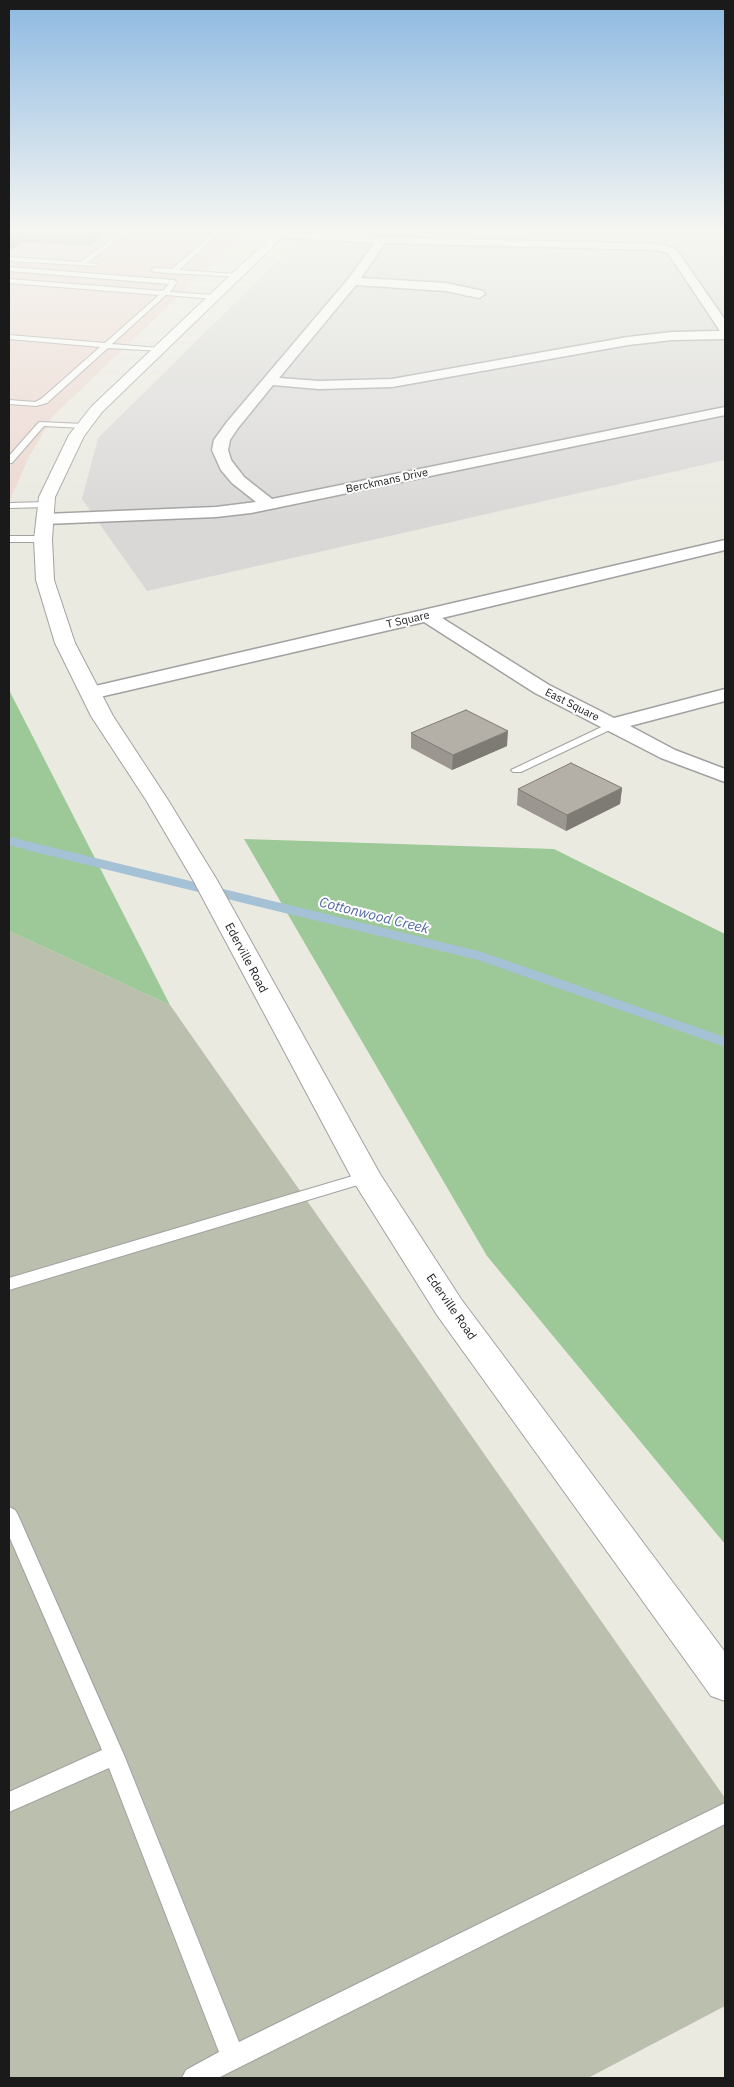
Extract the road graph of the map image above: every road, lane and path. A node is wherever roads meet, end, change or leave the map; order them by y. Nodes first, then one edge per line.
1 (124, 329) edge
2 (180, 329) edge
3 (313, 329) edge
4 (725, 335) edge
5 (9, 337) edge
6 (106, 345) junction
7 (159, 350) junction
8 (269, 381) junction
9 (9, 402) edge
10 (725, 411) edge
11 (84, 426) junction
12 (9, 461) edge
13 (270, 505) junction
14 (9, 506) edge
15 (46, 512) junction
16 (9, 539) edge
17 (42, 539) junction
18 (725, 544) edge
19 (427, 616) junction
20 (90, 693) junction
21 (725, 695) edge
22 (612, 725) junction
23 (517, 770) dead end
24 (725, 776) edge
25 (366, 1177) junction
26 (9, 1284) edge
27 (9, 1515) edge
28 (725, 1683) edge
29 (114, 1755) junction
30 (9, 1802) edge
31 (725, 1813) edge
32 (233, 2057) junction
33 (194, 2078) edge

1 - 6 lane
2 - 7 street, Ederville Road
3 - 8 street
4 - 8 street
5 - 6 lane
6 - 7 lane
6 - 9 lane
7 - 11 street, Ederville Road
8 - 13 street
10 - 13 street, Berckmans Drive
11 - 12 lane
11 - 15 street, Ederville Road
13 - 15 street, Berckmans Drive
14 - 15 lane
15 - 17 street, Ederville Road
16 - 17 lane
17 - 20 street, Ederville Road
18 - 19 street, T Square
19 - 20 street, T Square
19 - 22 street, East Square
20 - 25 street, Ederville Road
21 - 22 street
22 - 23 lane
22 - 24 street, East Square
25 - 26 lane
25 - 28 street, Ederville Road
27 - 29 lane
29 - 30 lane
29 - 32 lane
31 - 32 lane
32 - 33 lane

